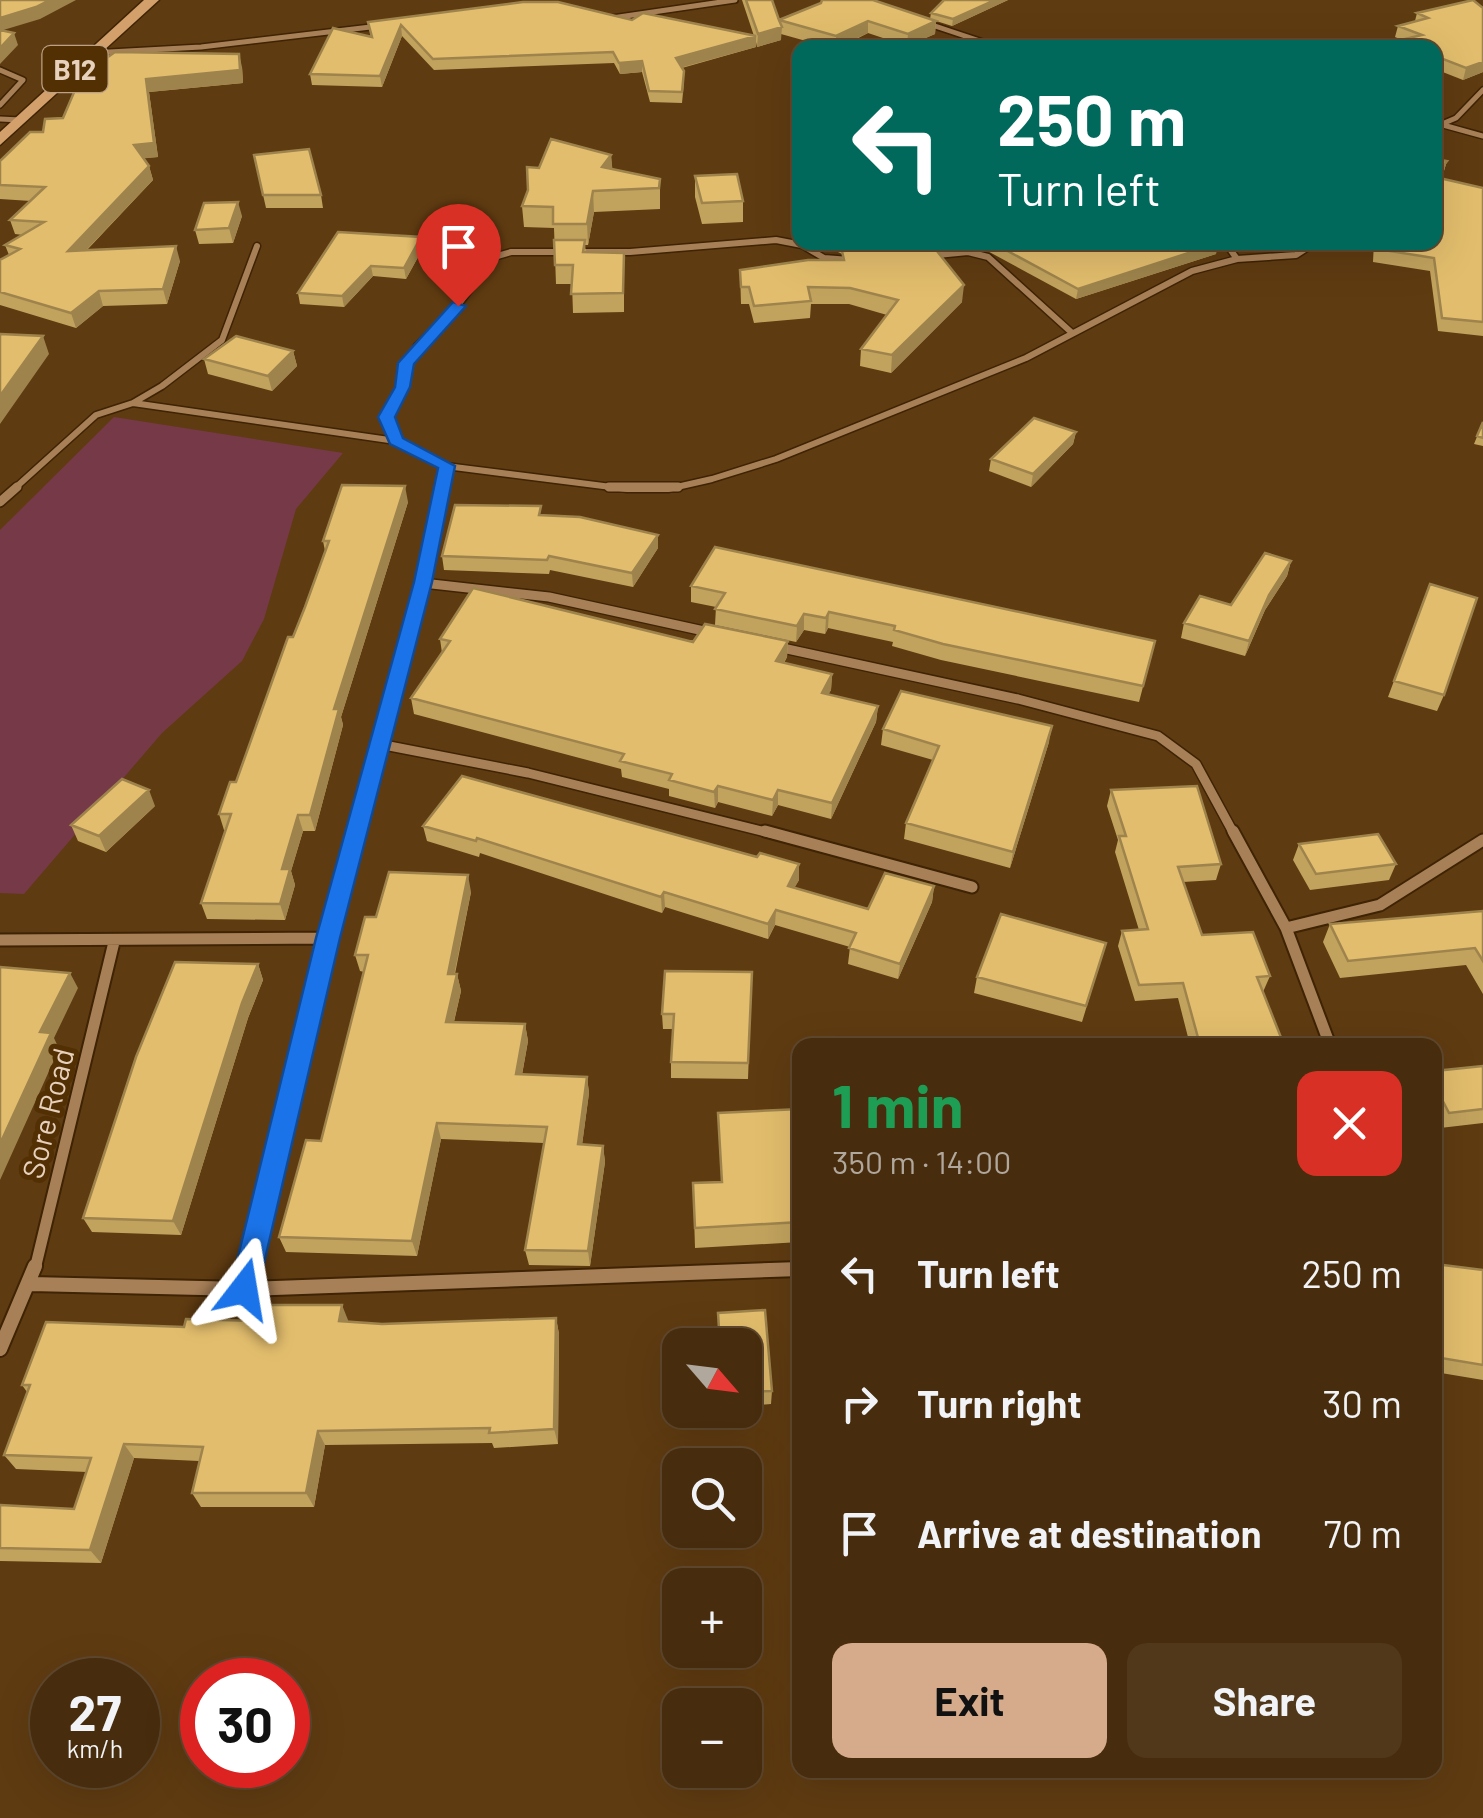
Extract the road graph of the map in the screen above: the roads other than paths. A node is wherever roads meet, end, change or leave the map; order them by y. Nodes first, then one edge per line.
1 (152, 0) edge
2 (735, 0) edge
3 (606, 18) edge
4 (914, 19) edge
5 (386, 25) edge
6 (977, 40) edge
7 (92, 53) junction
8 (0, 70) edge
9 (1483, 90) edge
10 (0, 105) edge
11 (0, 119) edge
12 (21, 120) junction
13 (1442, 124) edge
14 (1442, 127) edge
15 (1483, 136) edge
16 (0, 140) edge
17 (792, 243) edge
18 (257, 246) dead end
19 (810, 250) edge
20 (1231, 250) edge
21 (1304, 250) edge
22 (911, 257) edge
23 (1237, 259) junction
24 (860, 260) edge
25 (1071, 332) junction
26 (132, 403) junction
27 (396, 441) junction
28 (446, 466) junction
29 (0, 502) edge
30 (423, 582) junction
31 (725, 635) edge
32 (764, 644) edge
33 (379, 744) junction
34 (1483, 840) edge
35 (972, 886) dead end
36 (1286, 928) junction
37 (328, 938) junction
38 (0, 940) edge
39 (114, 942) junction
40 (1327, 1038) edge
41 (792, 1269) edge
42 (31, 1284) junction
43 (244, 1289) junction
44 (0, 1350) edge

1 - 7 highway, B12
2 - 3 street
4 - 6 street
5 - 7 street
7 - 12 highway, B12
8 - 10 street
9 - 13 street
11 - 12 street
12 - 16 highway, B12
14 - 15 street
17 - 27 street
18 - 26 street
19 - 24 street
20 - 23 street
21 - 23 street
22 - 25 street
23 - 25 street
25 - 28 street
26 - 27 street
26 - 29 street
27 - 28 street
28 - 30 street
30 - 31 street
30 - 33 street
32 - 36 street
33 - 35 street
33 - 37 street
34 - 36 street
36 - 40 street
37 - 39 street
37 - 43 street
38 - 39 street
39 - 42 street, Sore Road
41 - 43 street
42 - 43 street
42 - 44 street, Sore Road

